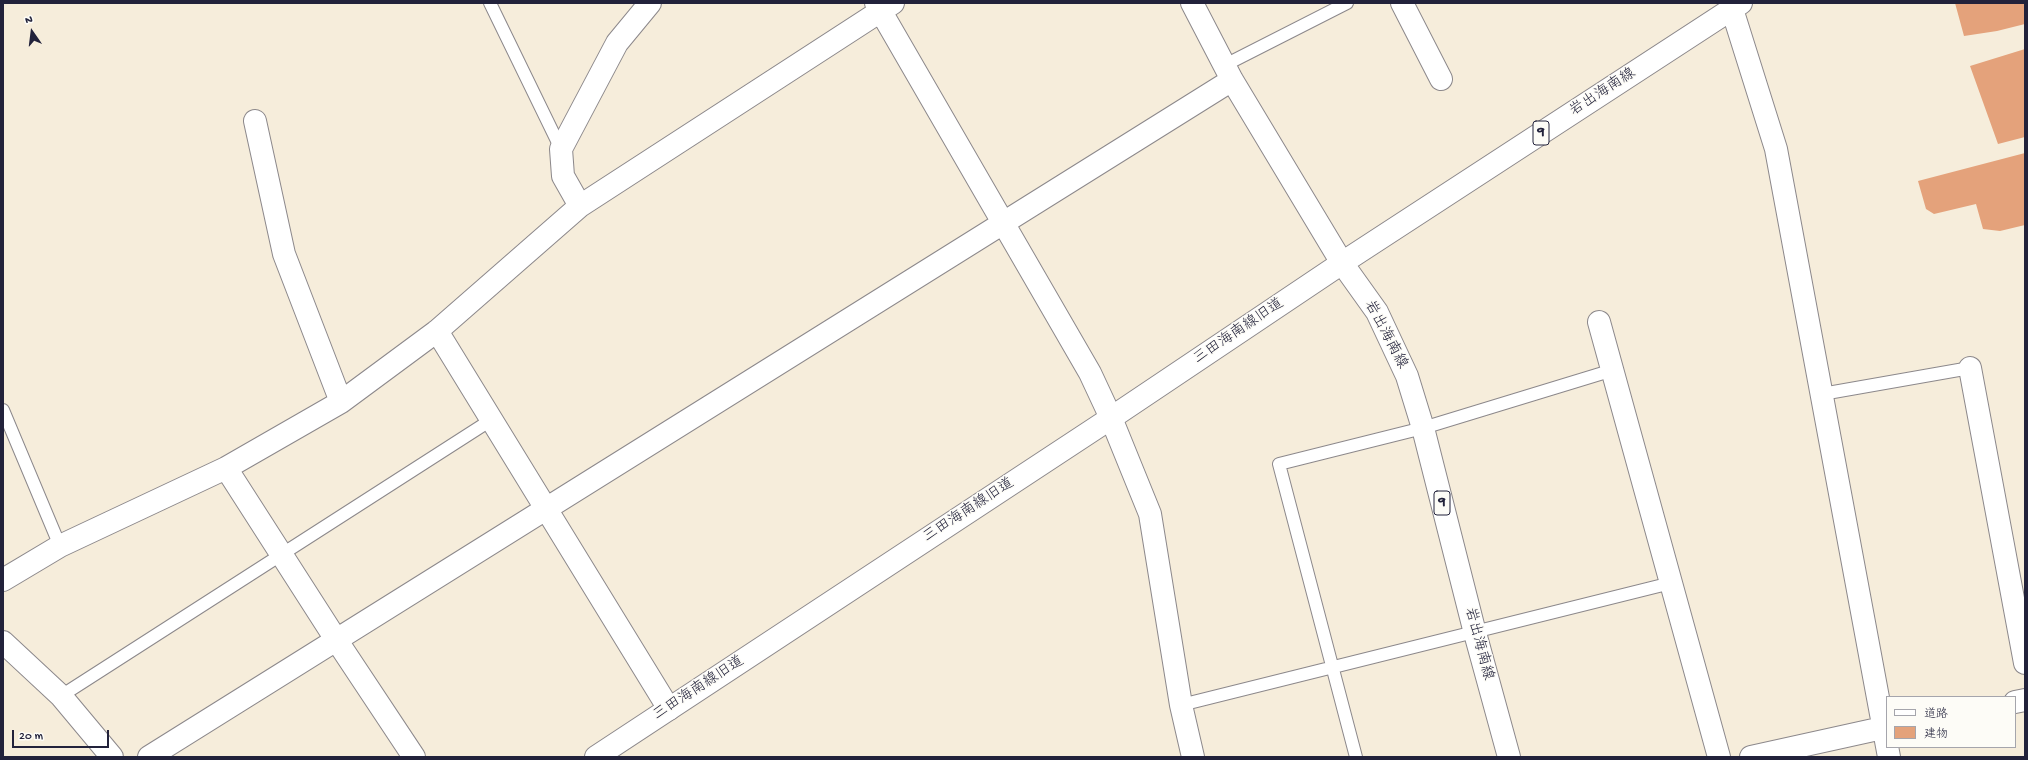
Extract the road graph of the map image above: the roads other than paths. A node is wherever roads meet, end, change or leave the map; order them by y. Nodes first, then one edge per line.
1 (490, 3) edge
2 (650, 3) edge
3 (1192, 3) edge
4 (1347, 3) edge
5 (1402, 3) edge
6 (883, 6) edge
7 (1737, 6) edge
8 (1229, 72) junction
9 (1441, 79) dead end
10 (255, 121) dead end
11 (561, 148) junction
12 (580, 206) junction
13 (1003, 224) junction
14 (1342, 263) junction
15 (1599, 322) dead end
16 (437, 331) junction
17 (1970, 368) joint
18 (1613, 370) junction
19 (1822, 394) junction
20 (341, 402) junction
21 (3, 410) edge
22 (1111, 418) junction
23 (491, 420) junction
24 (1423, 428) junction
25 (226, 468) junction
26 (547, 509) junction
27 (60, 546) junction
28 (282, 554) junction
29 (3, 580) edge
30 (1671, 583) junction
31 (1474, 633) junction
32 (336, 641) junction
33 (3, 642) edge
34 (2025, 663) edge
35 (1333, 667) junction
36 (61, 696) junction
37 (1181, 705) junction
38 (669, 709) junction
39 (1885, 728) edge
40 (112, 757) edge
41 (149, 757) edge
42 (414, 757) edge
43 (596, 757) edge
44 (1194, 757) edge
45 (1356, 757) edge
46 (1509, 757) edge
47 (1718, 757) edge
48 (1751, 757) edge

1 - 11 lane
2 - 11 street
3 - 8 street
4 - 8 lane
5 - 9 street
6 - 12 street
6 - 13 street
7 - 14 street, 岩出海南線 / 9
7 - 19 street
8 - 13 street
8 - 14 street
10 - 20 street
11 - 12 street
12 - 16 street
13 - 22 street
13 - 26 street
14 - 22 street, 三田海南線旧道
14 - 24 street, 岩出海南線 / 9
15 - 18 street
16 - 20 street
16 - 23 street
17 - 19 lane
17 - 34 street
18 - 24 lane
18 - 30 street
19 - 39 street
20 - 25 street
21 - 27 lane
22 - 37 street
22 - 38 street, 三田海南線旧道
23 - 26 street
23 - 28 lane
24 - 31 street, 岩出海南線 / 9
24 - 35 lane
25 - 27 street
25 - 28 street
26 - 32 street
26 - 38 street
27 - 29 street
28 - 32 street
28 - 36 lane
30 - 31 lane
30 - 47 street
31 - 35 lane
31 - 46 street, 岩出海南線 / 9
32 - 41 street
32 - 42 street
33 - 36 street
35 - 37 lane
35 - 45 lane
36 - 40 street
37 - 44 street
38 - 43 street, 三田海南線旧道
39 - 48 street

